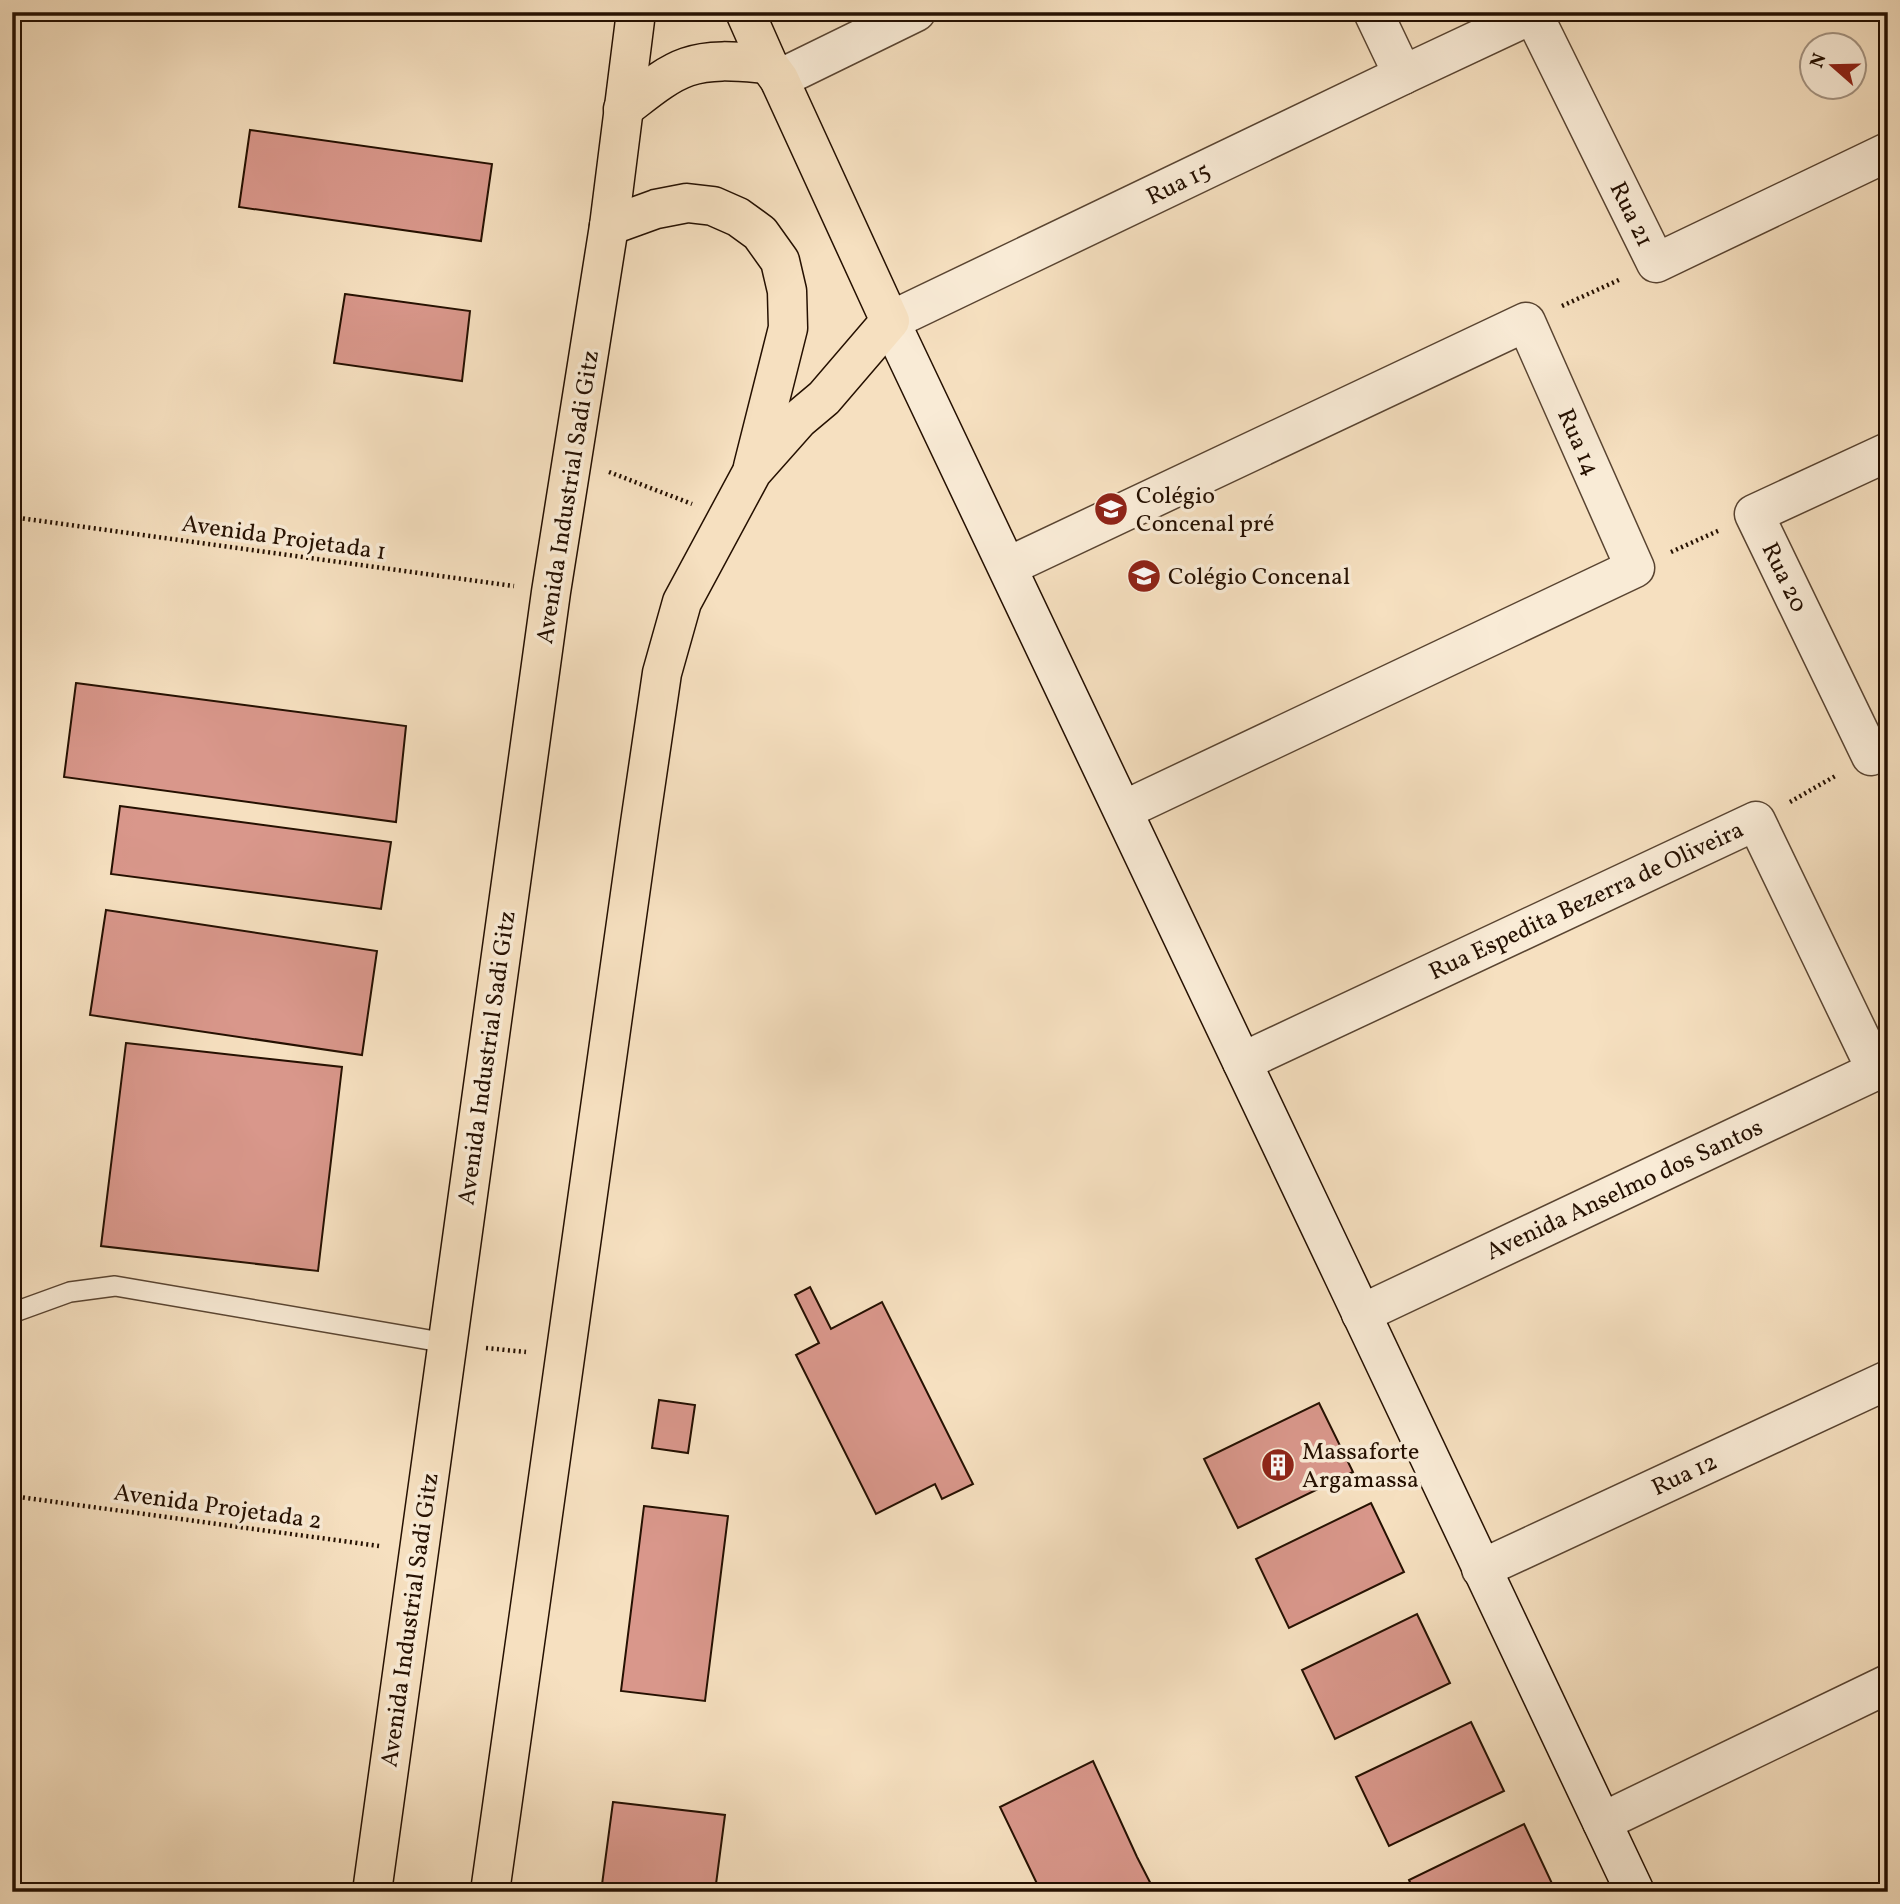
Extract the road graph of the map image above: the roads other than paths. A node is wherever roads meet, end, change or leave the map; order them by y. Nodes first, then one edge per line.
1 (636, 12) edge
2 (745, 12) edge
3 (916, 12) edge
4 (1373, 12) edge
5 (1534, 13) edge
6 (773, 71) junction
7 (1403, 75) junction
8 (623, 108) junction
9 (1888, 152) edge
10 (608, 226) junction
11 (890, 321) junction
12 (1888, 452) edge
13 (752, 472) junction
14 (1009, 566) junction
15 (1879, 752) edge
16 (1124, 810) junction
17 (1242, 1062) junction
18 (1882, 1067) edge
19 (12, 1313) edge
20 (1361, 1314) junction
21 (447, 1343) junction
22 (1888, 1380) edge
23 (1481, 1569) junction
24 (1888, 1684) edge
25 (1602, 1822) junction
26 (372, 1892) edge
27 (490, 1892) edge
28 (1635, 1892) edge

1 - 8 main road, Avenida Industrial Sadi Gitz
2 - 6 main road
3 - 6 street
4 - 7 street
5 - 7 street, Rua 15
5 - 9 street, Rua 21
6 - 8 main road
6 - 11 main road
7 - 11 street, Rua 15
8 - 10 main road, Avenida Industrial Sadi Gitz
10 - 13 main road
10 - 21 main road, Avenida Industrial Sadi Gitz
11 - 13 main road
11 - 14 street
12 - 15 street, Rua 20
13 - 27 main road
14 - 16 street
14 - 16 street, Rua 14
16 - 17 street
17 - 18 street, Rua Espedita Bezerra de Oliveira
17 - 20 street
18 - 20 street, Avenida Anselmo dos Santos
19 - 21 lane
20 - 23 street
21 - 26 main road, Avenida Industrial Sadi Gitz
22 - 23 street, Rua 12
23 - 25 street
24 - 25 street
25 - 28 street

